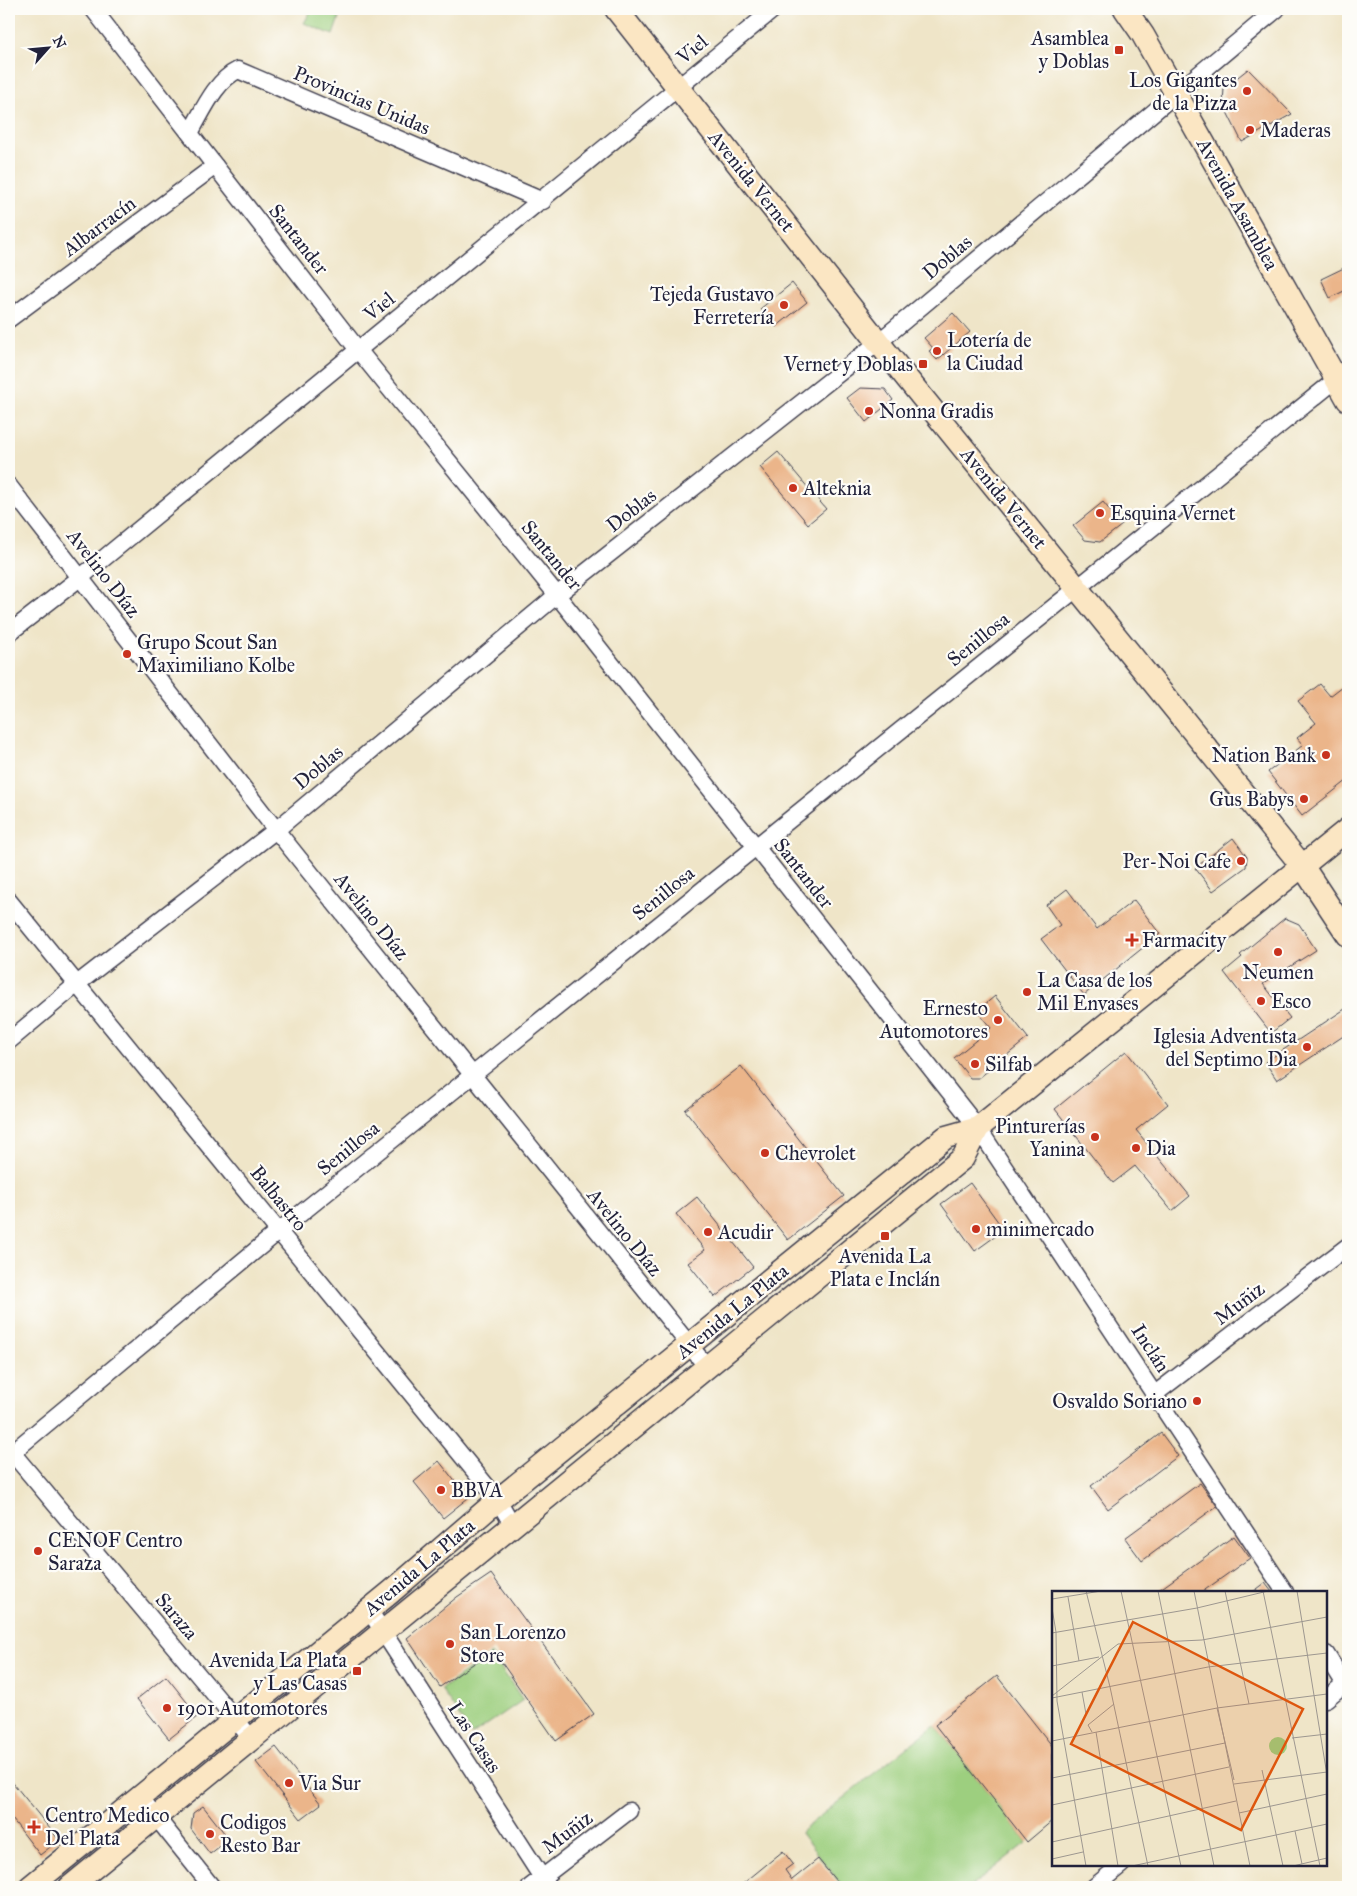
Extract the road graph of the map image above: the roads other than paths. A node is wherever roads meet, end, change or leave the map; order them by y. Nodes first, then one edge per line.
1 (93, 9) edge
2 (616, 9) edge
3 (774, 9) edge
4 (1126, 9) edge
5 (1277, 9) edge
6 (678, 88) junction
7 (1176, 94) junction
8 (190, 133) junction
9 (215, 166) junction
10 (543, 201) junction
11 (9, 320) edge
12 (880, 341) junction
13 (359, 350) junction
14 (1342, 374) edge
15 (1348, 400) edge
16 (9, 486) edge
17 (81, 577) junction
18 (1076, 587) junction
19 (557, 595) junction
20 (9, 633) edge
21 (1348, 829) edge
22 (276, 830) junction
23 (755, 846) junction
24 (1302, 867) junction
25 (9, 901) edge
26 (1348, 935) edge
27 (77, 984) junction
28 (9, 1041) edge
29 (472, 1076) junction
30 (978, 1128) junction
31 (279, 1231) junction
32 (1348, 1246) edge
33 (689, 1346) junction
34 (707, 1367) junction
35 (1155, 1394) junction
36 (10, 1452) edge
37 (498, 1500) junction
38 (512, 1524) junction
39 (1284, 1591) edge
40 (369, 1610) junction
41 (381, 1631) junction
42 (1327, 1655) edge
43 (1347, 1685) edge
44 (1327, 1698) edge
45 (236, 1719) junction
46 (251, 1738) junction
47 (140, 1797) junction
48 (630, 1811) dead end
49 (156, 1817) junction
50 (1120, 1866) edge
51 (539, 1884) edge
52 (30, 1887) edge
53 (70, 1887) edge
54 (212, 1887) edge
55 (1094, 1887) edge

1 - 8 street, Santander
2 - 6 main road, Avenida Vernet
3 - 6 street, Viel
4 - 7 main road, Avenida Asamblea
5 - 7 street, Doblas
6 - 10 street, Viel
6 - 12 main road, Avenida Vernet
7 - 12 street, Doblas
7 - 14 main road, Avenida Asamblea
8 - 9 street, Santander
8 - 10 street, Provincias Unidas
9 - 11 street, Albarracín
9 - 13 street, Santander
10 - 13 street, Viel
12 - 18 main road, Avenida Vernet
12 - 19 street, Doblas
13 - 17 street, Viel
13 - 19 street, Santander
14 - 15 main road, Avenida Asamblea
14 - 18 street, Senillosa
16 - 17 street, Avelino Díaz
17 - 20 street, Viel
17 - 22 street, Avelino Díaz
18 - 23 street, Senillosa
18 - 24 main road, Avenida Vernet
19 - 22 street, Doblas
19 - 23 street, Santander
21 - 24 main road, Avenida La Plata
22 - 27 street, Doblas
22 - 29 street, Avelino Díaz
23 - 29 street, Senillosa
23 - 30 street, Santander
24 - 26 main road, Avenida Vernet
24 - 30 main road, Avenida La Plata
25 - 27 street, Balbastro
27 - 28 street, Doblas
27 - 31 street, Balbastro
29 - 31 street, Senillosa
29 - 33 street, Avelino Díaz
30 - 33 main road, Avenida La Plata
30 - 34 main road, Avenida La Plata
30 - 35 street, Inclán
31 - 36 street, Senillosa
31 - 37 street, Balbastro
32 - 35 street, Muñiz
33 - 34 street, Avelino Díaz
33 - 37 main road, Avenida La Plata
34 - 38 main road, Avenida La Plata
35 - 39 street, Inclán
36 - 45 street, Saraza
37 - 38 street, Balbastro
37 - 40 main road, Avenida La Plata
38 - 41 main road, Avenida La Plata
40 - 41 street, Las Casas
40 - 45 main road, Avenida La Plata
41 - 46 main road, Avenida La Plata
41 - 51 street, Las Casas
42 - 43 street
43 - 44 street
45 - 46 street, Saraza
45 - 47 main road, Avenida La Plata
46 - 49 main road, Avenida La Plata
47 - 49 street
47 - 52 main road, Avenida La Plata
48 - 51 street, Muñiz
49 - 53 main road, Avenida La Plata
49 - 54 street
50 - 55 street

